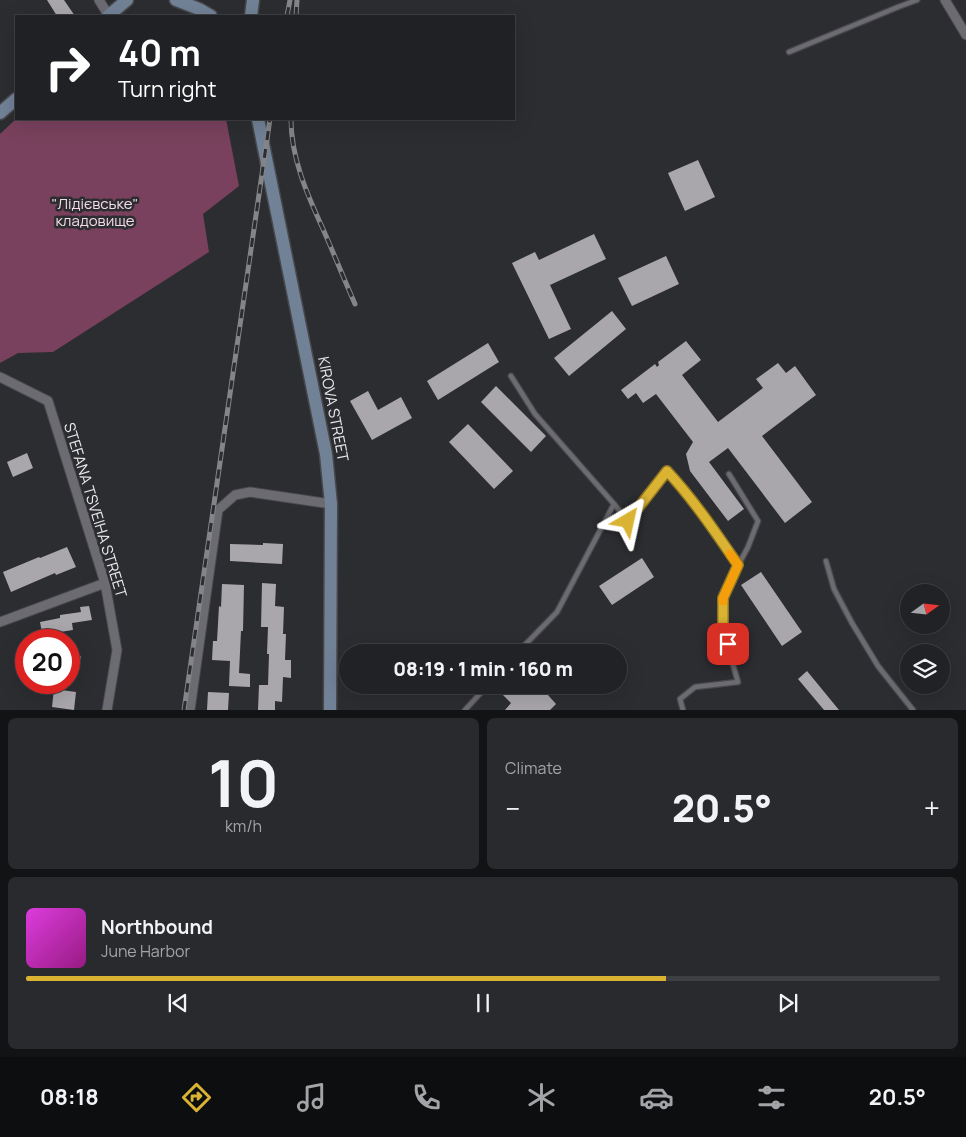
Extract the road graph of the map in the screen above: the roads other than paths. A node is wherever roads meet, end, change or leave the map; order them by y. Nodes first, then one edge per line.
1 (99, 0) edge
2 (127, 0) edge
3 (176, 0) edge
4 (253, 0) edge
5 (916, 0) edge
6 (945, 0) edge
7 (108, 15) edge
8 (110, 15) edge
9 (209, 15) edge
10 (251, 15) edge
11 (966, 34) edge
12 (790, 52) dead end
13 (15, 100) edge
14 (0, 113) edge
15 (258, 120) edge
16 (0, 376) edge
17 (511, 376) dead end
18 (729, 474) dead end
19 (332, 504) junction
20 (614, 504) junction
21 (826, 562) dead end
22 (738, 565) junction
23 (105, 583) junction
24 (0, 622) edge
25 (526, 644) edge
26 (480, 694) edge
27 (107, 710) edge
28 (190, 710) edge
29 (330, 710) edge
30 (465, 710) edge
31 (683, 710) edge
32 (913, 710) edge

1 - 7 street
2 - 8 main road
3 - 9 main road
4 - 10 main road
5 - 12 lane
6 - 11 street
13 - 14 main road
15 - 19 main road, KIROVA STREET
16 - 23 street, STEFANA TSVEIHA STREET
17 - 20 lane
18 - 22 lane
19 - 28 street
19 - 29 main road, KIROVA STREET
20 - 22 lane
20 - 25 lane
21 - 32 lane
22 - 31 lane
23 - 24 street
23 - 27 street, STEFANA TSVEIHA STREET
26 - 30 lane

